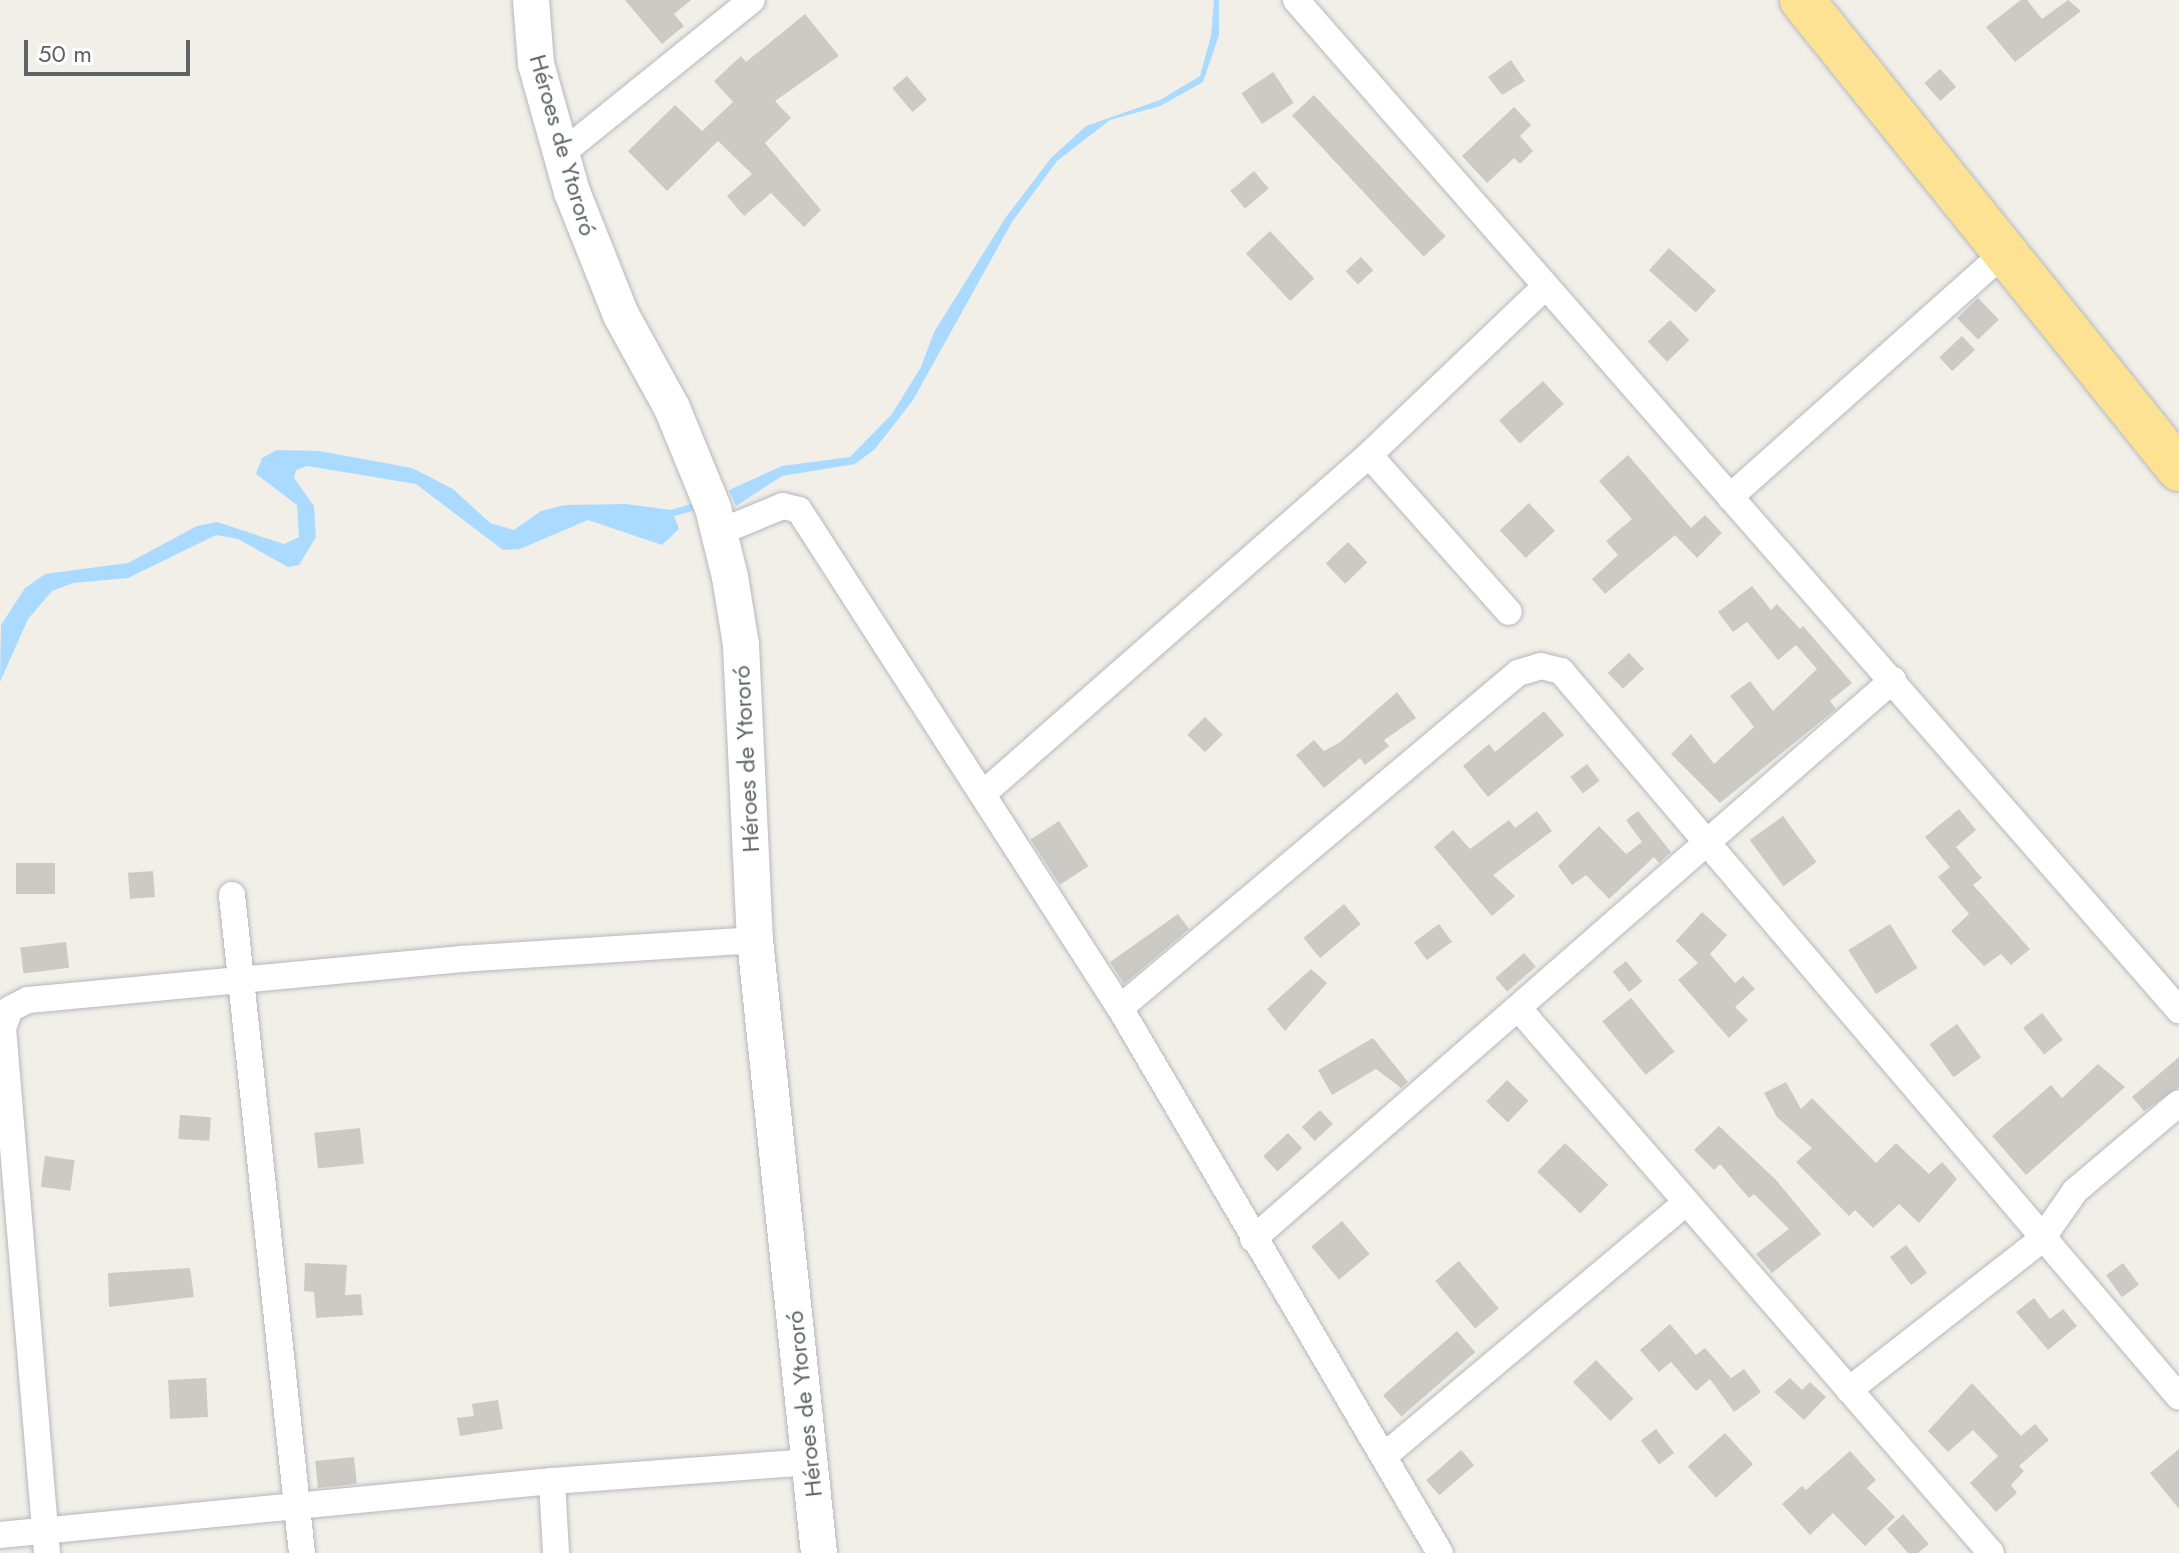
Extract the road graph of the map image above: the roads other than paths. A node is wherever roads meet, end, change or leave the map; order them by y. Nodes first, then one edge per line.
1 (531, 0) edge
2 (752, 0) edge
3 (1296, 0) edge
4 (1802, 0) edge
5 (561, 154) junction
6 (2005, 252) junction
7 (1544, 288) junction
8 (1369, 455) junction
9 (2179, 469) edge
10 (1730, 497) junction
11 (717, 520) junction
12 (1509, 612) dead end
13 (1893, 680) junction
14 (985, 792) junction
15 (1706, 841) junction
16 (232, 895) dead end
17 (755, 940) junction
18 (244, 982) junction
19 (1120, 1008) junction
20 (1519, 1009) junction
21 (2179, 1010) edge
22 (2179, 1103) edge
23 (1685, 1203) junction
24 (1253, 1239) junction
25 (2041, 1240) junction
26 (1849, 1390) junction
27 (2179, 1397) edge
28 (1384, 1456) junction
29 (811, 1462) junction
30 (552, 1481) junction
31 (299, 1509) junction
32 (0, 1535) edge
33 (46, 1543) edge
34 (302, 1553) edge
35 (556, 1553) edge
36 (819, 1553) edge
37 (1440, 1553) edge
38 (1991, 1553) edge

1 - 5 main road, Héroes de Ytororó
2 - 5 street
3 - 7 street
4 - 6 highway
5 - 11 main road, Héroes de Ytororó
6 - 9 highway
6 - 10 street
7 - 8 street
7 - 10 street
8 - 12 street
8 - 14 street
10 - 13 street
11 - 14 street
11 - 17 main road, Héroes de Ytororó
13 - 15 street
13 - 21 street
14 - 19 street
15 - 19 street
15 - 20 street
15 - 25 street
16 - 18 street
17 - 18 street
17 - 29 main road, Héroes de Ytororó
18 - 31 street
18 - 33 street
19 - 24 street
20 - 23 street
20 - 24 street
22 - 25 street
23 - 26 street
23 - 28 street
24 - 28 street
25 - 26 street
25 - 27 street
26 - 38 street
28 - 37 street
29 - 30 street
29 - 36 main road, Héroes de Ytororó
30 - 31 street
30 - 35 street
31 - 33 street
31 - 34 street
32 - 33 street

